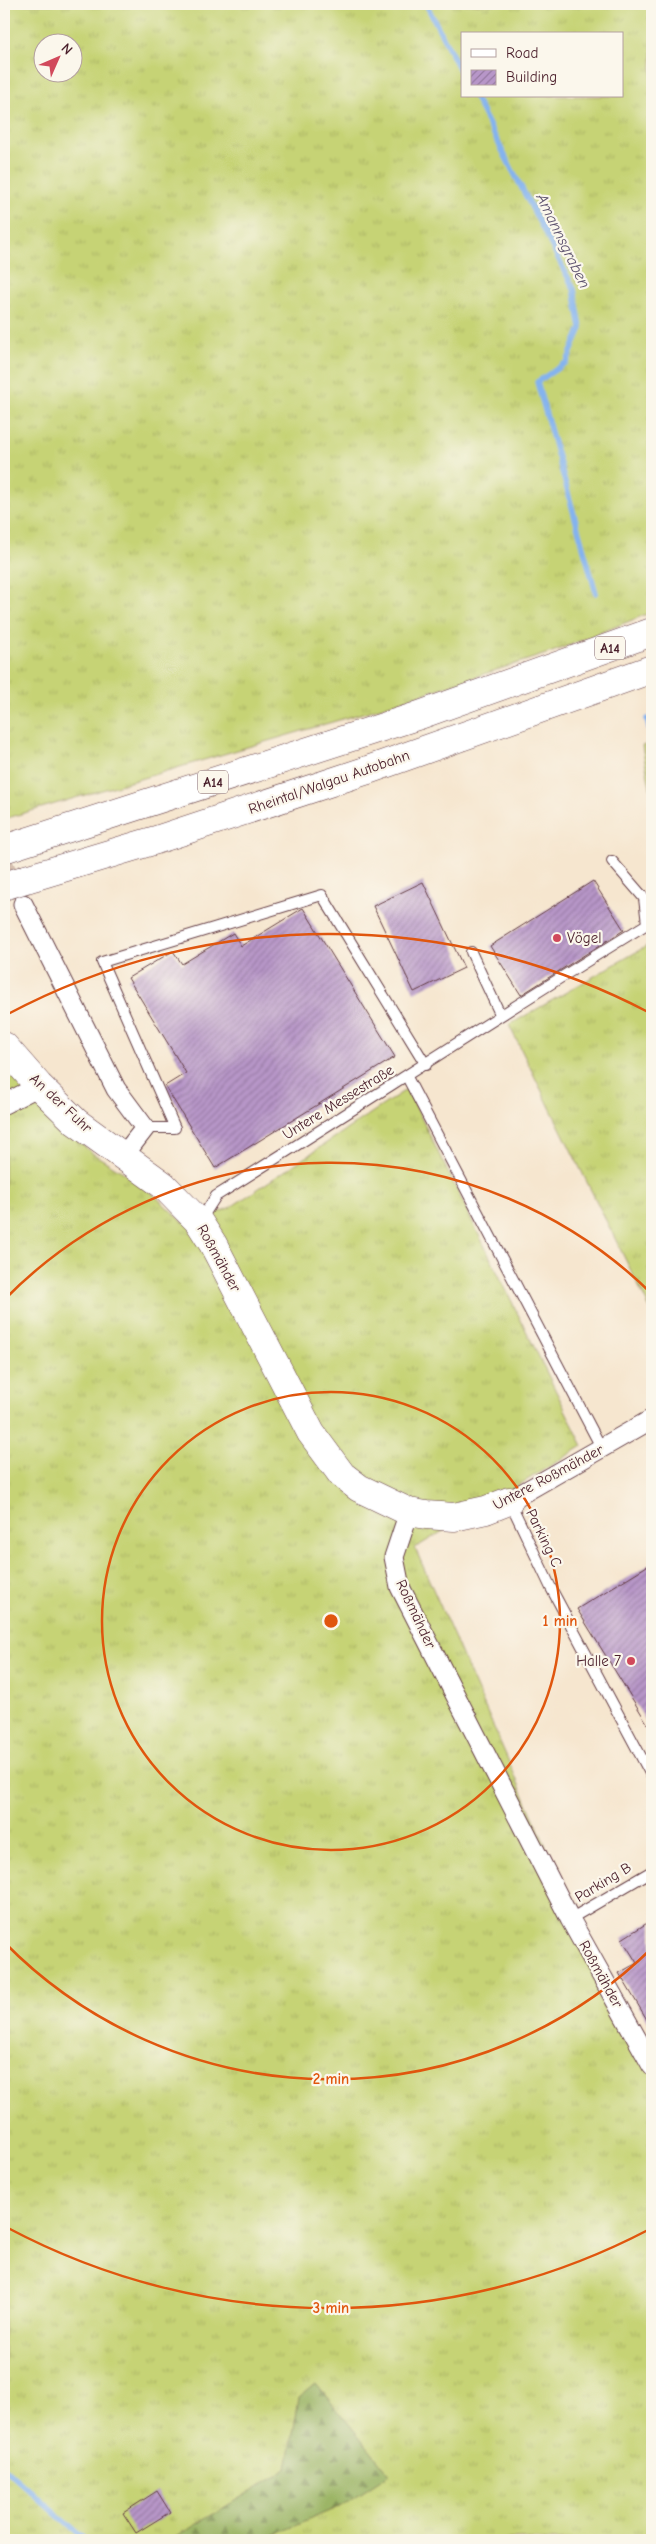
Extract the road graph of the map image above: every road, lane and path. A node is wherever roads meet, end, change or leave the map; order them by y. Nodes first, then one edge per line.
1 (652, 632) edge
2 (652, 669) edge
3 (6, 848) edge
4 (612, 861) dead end
5 (17, 890) edge
6 (471, 952) dead end
7 (500, 1014) junction
8 (4, 1046) edge
9 (426, 1065) junction
10 (407, 1077) junction
11 (39, 1086) junction
12 (4, 1104) edge
13 (145, 1128) junction
14 (124, 1155) junction
15 (199, 1222) junction
16 (652, 1419) edge
17 (602, 1449) junction
18 (509, 1501) junction
19 (409, 1512) junction
20 (652, 1777) edge
21 (652, 1871) edge
22 (570, 1919) junction
23 (652, 2066) edge

1 - 3 main road, A14
2 - 5 main road, Rheintal/Walgau Autobahn / A14
4 - 7 lane, Untere Messestraße
5 - 13 street
6 - 7 lane
7 - 9 lane, Untere Messestraße
8 - 11 main road, An der Fuhr
9 - 10 lane, Untere Messestraße
9 - 13 lane
10 - 15 lane, Untere Messestraße
10 - 17 lane
11 - 12 street
11 - 14 main road, An der Fuhr
13 - 14 street
14 - 15 main road, Roßmähder
15 - 19 main road, Roßmähder
16 - 17 street, Untere Roßmähder
17 - 18 street, Untere Roßmähder
18 - 19 main road, Untere Roßmähder
18 - 20 lane, Parking C
19 - 22 street, Roßmähder
21 - 22 lane, Parking B
22 - 23 street, Roßmähder

